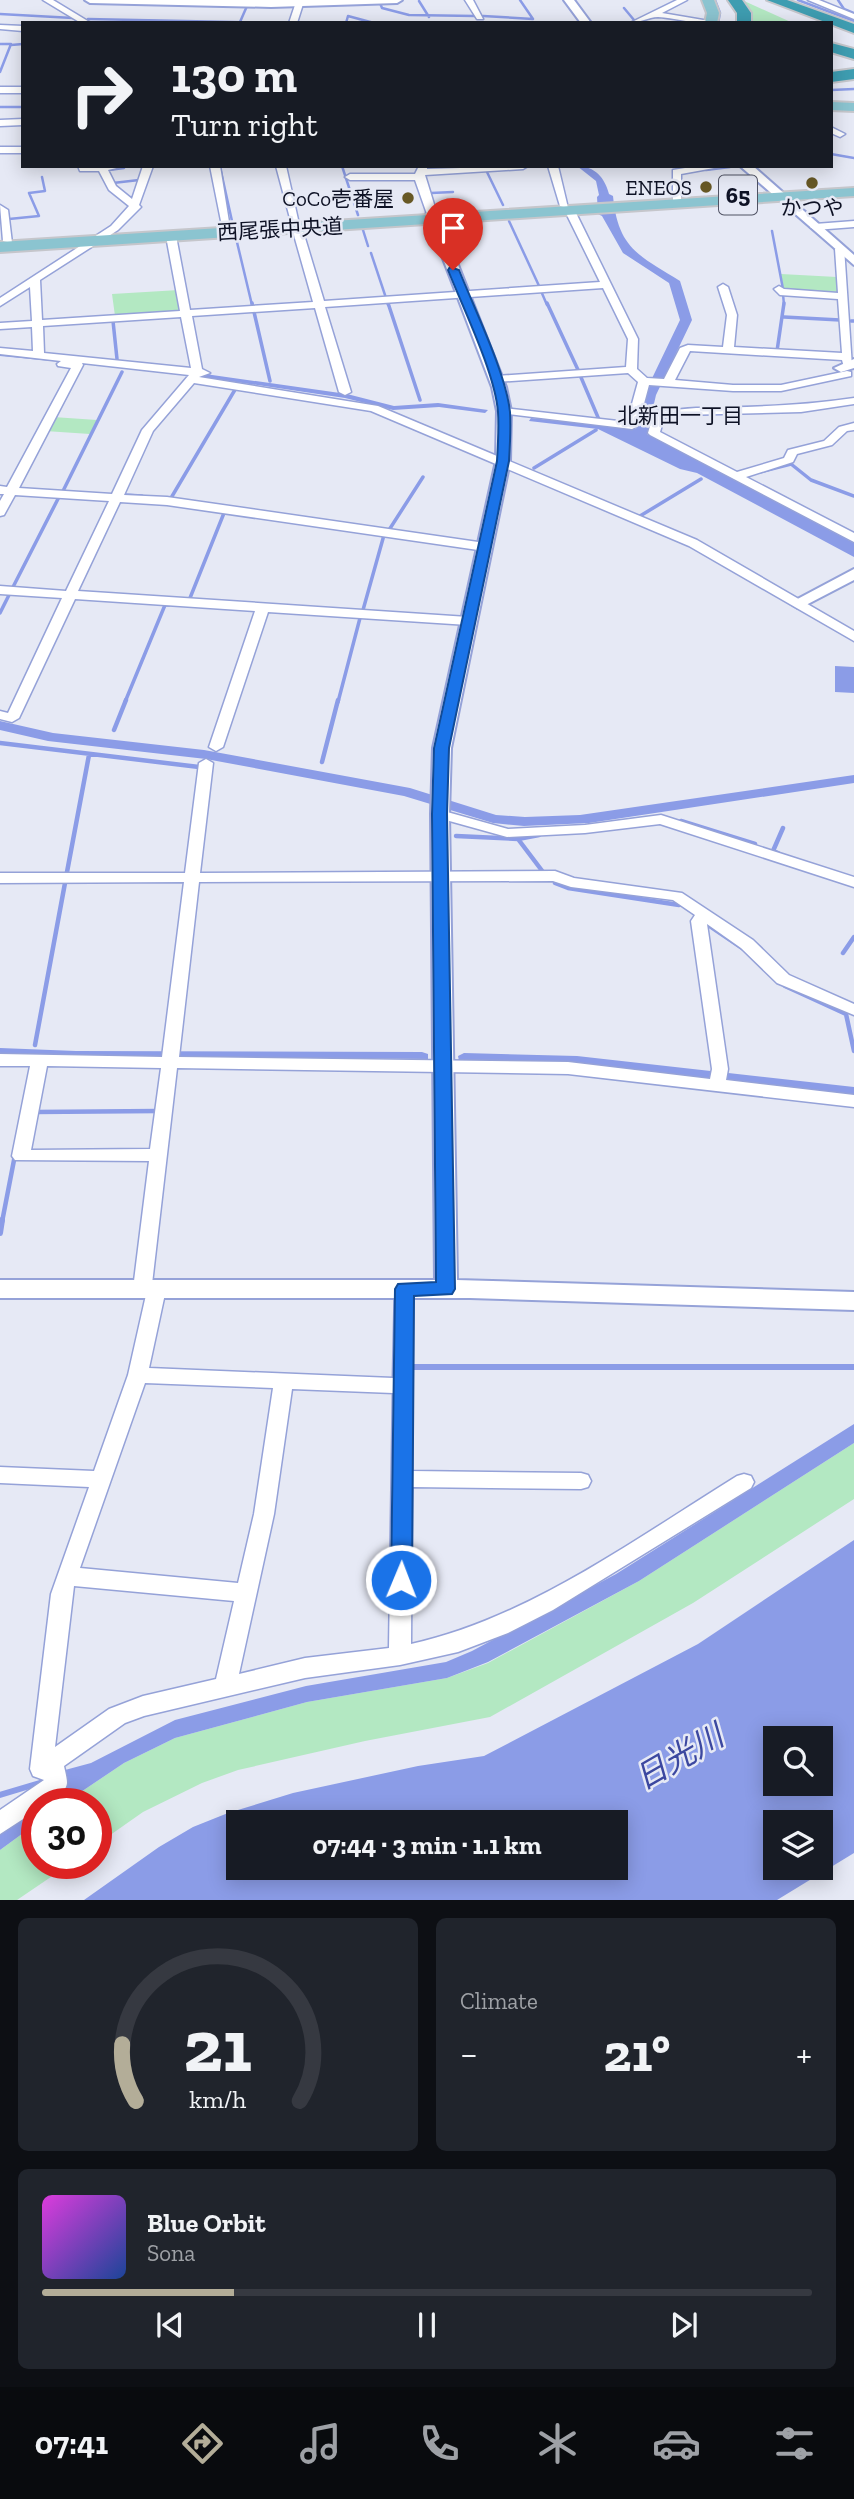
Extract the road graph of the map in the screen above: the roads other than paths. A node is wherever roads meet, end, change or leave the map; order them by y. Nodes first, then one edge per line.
1 (47, 0) edge
2 (90, 0) edge
3 (397, 0) edge
4 (469, 0) edge
5 (569, 0) edge
6 (683, 0) edge
7 (708, 0) edge
8 (735, 0) edge
9 (749, 0) edge
10 (762, 0) edge
11 (774, 0) edge
12 (812, 0) edge
13 (365, 1) edge
14 (305, 3) edge
15 (653, 14) junction
16 (480, 17) dead end
17 (854, 17) edge
18 (84, 21) edge
19 (294, 21) edge
20 (585, 21) edge
21 (638, 21) edge
22 (698, 21) edge
23 (711, 21) edge
24 (744, 21) edge
25 (795, 21) edge
26 (809, 21) edge
27 (832, 21) edge
28 (833, 21) edge
29 (0, 27) edge
30 (21, 29) edge
31 (854, 29) edge
32 (833, 31) edge
33 (833, 38) edge
34 (854, 40) edge
35 (854, 47) edge
36 (833, 48) edge
37 (854, 54) edge
38 (854, 76) edge
39 (833, 79) edge
40 (0, 90) edge
41 (21, 90) edge
42 (833, 106) edge
43 (854, 107) edge
44 (21, 122) edge
45 (0, 123) edge
46 (0, 150) edge
47 (21, 150) edge
48 (83, 168) edge
49 (102, 168) joint
50 (147, 168) edge
51 (215, 168) edge
52 (282, 168) edge
53 (489, 168) edge
54 (554, 168) edge
55 (705, 168) edge
56 (748, 168) edge
57 (421, 172) edge
58 (350, 177) dead end
59 (854, 190) edge
60 (779, 195) junction
61 (676, 199) junction
62 (622, 205) junction
63 (136, 207) junction
64 (0, 208) edge
65 (568, 209) junction
66 (433, 217) junction
67 (854, 224) edge
68 (297, 225) junction
69 (227, 226) junction
70 (815, 227) junction
71 (106, 235) junction
72 (171, 236) junction
73 (90, 242) junction
74 (3, 243) edge
75 (840, 249) junction
76 (854, 261) edge
77 (34, 280) junction
78 (604, 285) junction
79 (723, 288) dead end
80 (779, 289) dead end
81 (463, 294) junction
82 (843, 296) junction
83 (0, 303) edge
84 (320, 303) junction
85 (185, 313) junction
86 (38, 323) junction
87 (0, 326) edge
88 (728, 349) junction
89 (0, 351) edge
90 (39, 355) junction
91 (0, 358) edge
92 (849, 368) edge
93 (631, 370) junction
94 (194, 375) junction
95 (496, 379) junction
96 (646, 381) junction
97 (665, 384) junction
98 (342, 396) junction
99 (854, 401) edge
100 (504, 411) junction
101 (635, 414) junction
102 (659, 416) junction
103 (854, 426) edge
104 (503, 461) junction
105 (735, 476) junction
106 (6, 490) edge
107 (116, 498) junction
108 (0, 512) edge
109 (854, 538) edge
110 (485, 547) junction
111 (854, 574) edge
112 (0, 590) edge
113 (71, 594) junction
114 (797, 603) junction
115 (263, 607) junction
116 (468, 621) junction
117 (854, 636) edge
118 (0, 715) edge
119 (216, 747) dead end
120 (206, 764) dead end
121 (440, 807) junction
122 (0, 878) edge
123 (192, 878) junction
124 (441, 878) junction
125 (854, 882) edge
126 (703, 914) junction
127 (854, 1010) edge
128 (169, 1059) junction
129 (0, 1060) edge
130 (39, 1062) junction
131 (443, 1066) junction
132 (718, 1079) junction
133 (854, 1101) edge
134 (157, 1155) junction
135 (0, 1289) edge
136 (149, 1289) junction
137 (404, 1289) junction
138 (446, 1289) junction
139 (854, 1301) edge
140 (138, 1375) junction
141 (284, 1381) junction
142 (403, 1386) junction
143 (0, 1475) edge
144 (102, 1479) junction
145 (402, 1479) junction
146 (581, 1481) dead end
147 (744, 1482) dead end
148 (67, 1576) junction
149 (246, 1593) junction
150 (400, 1656) junction
151 (225, 1687) junction
152 (54, 1773) junction
153 (0, 1823) edge

1 - 18 street
2 - 14 street
3 - 13 street
4 - 16 street
5 - 20 street
6 - 15 street
7 - 23 main road
8 - 24 highway
9 - 25 highway
10 - 26 highway
11 - 27 highway
12 - 17 street
13 - 14 street
14 - 19 street
15 - 21 street
15 - 22 street
28 - 31 highway
29 - 30 street
32 - 34 highway
33 - 35 highway
36 - 37 highway
38 - 39 highway
40 - 41 street
42 - 43 main road
44 - 45 street
46 - 47 street
48 - 49 street
49 - 63 street
50 - 63 street
51 - 69 street
52 - 68 street
53 - 57 street
54 - 65 street
55 - 61 street
56 - 60 street
57 - 58 street
57 - 66 street
59 - 60 main road, 西尾張中央道 / 65
60 - 61 main road, 西尾張中央道 / 65
60 - 62 main road, 西尾張中央道 / 65
60 - 70 street
61 - 62 main road, 西尾張中央道 / 65
62 - 65 main road, 西尾張中央道 / 65
63 - 71 street
64 - 74 street
65 - 66 main road, 西尾張中央道 / 65
65 - 78 street
66 - 68 main road, 西尾張中央道 / 65
66 - 81 street
67 - 70 street
68 - 69 main road, 西尾張中央道 / 65
68 - 72 main road, 西尾張中央道 / 65
68 - 84 street
69 - 71 main road, 西尾張中央道 / 65
70 - 75 street
71 - 73 street
71 - 74 main road, 西尾張中央道 / 65
72 - 73 main road, 西尾張中央道 / 65
72 - 85 street
73 - 74 main road, 西尾張中央道 / 65
73 - 77 street
75 - 76 street
75 - 82 street
77 - 83 street
77 - 86 street
78 - 81 street
78 - 93 street
79 - 88 street
80 - 82 street
81 - 84 street
81 - 95 street
82 - 92 street
84 - 85 street
84 - 98 street
85 - 86 street
85 - 94 street
86 - 87 street
86 - 90 street
88 - 92 street
88 - 97 street
89 - 90 street
90 - 94 street
91 - 106 street
92 - 97 street
93 - 95 street
93 - 96 street
94 - 98 street
94 - 107 street
95 - 100 street
96 - 97 street
96 - 101 street
98 - 104 street
99 - 102 street
100 - 101 street
100 - 104 street
101 - 102 street
102 - 105 street
103 - 105 street
104 - 110 street
104 - 114 street
105 - 109 street
106 - 107 street
106 - 108 street
107 - 110 street
107 - 113 street
110 - 116 street
111 - 114 street
112 - 113 street
113 - 115 street
113 - 118 street
114 - 117 street
115 - 116 street
115 - 119 street
116 - 121 street
120 - 123 street
121 - 124 street
121 - 125 street
122 - 123 street
123 - 124 street
123 - 128 street
124 - 126 street
124 - 131 street
126 - 127 street
126 - 132 street
128 - 130 street
128 - 131 street
128 - 134 street
129 - 130 street
130 - 134 street
131 - 132 street
131 - 138 street
132 - 133 street
134 - 136 street
135 - 136 street
136 - 137 street
136 - 140 street
137 - 138 street
137 - 142 street
138 - 139 street
140 - 141 street
140 - 144 street
141 - 142 street
141 - 149 street
142 - 145 street
143 - 144 street
144 - 148 street
145 - 146 street
145 - 150 street
147 - 150 street
148 - 149 street
148 - 152 street
149 - 151 street
150 - 151 street
151 - 152 street
152 - 153 street

